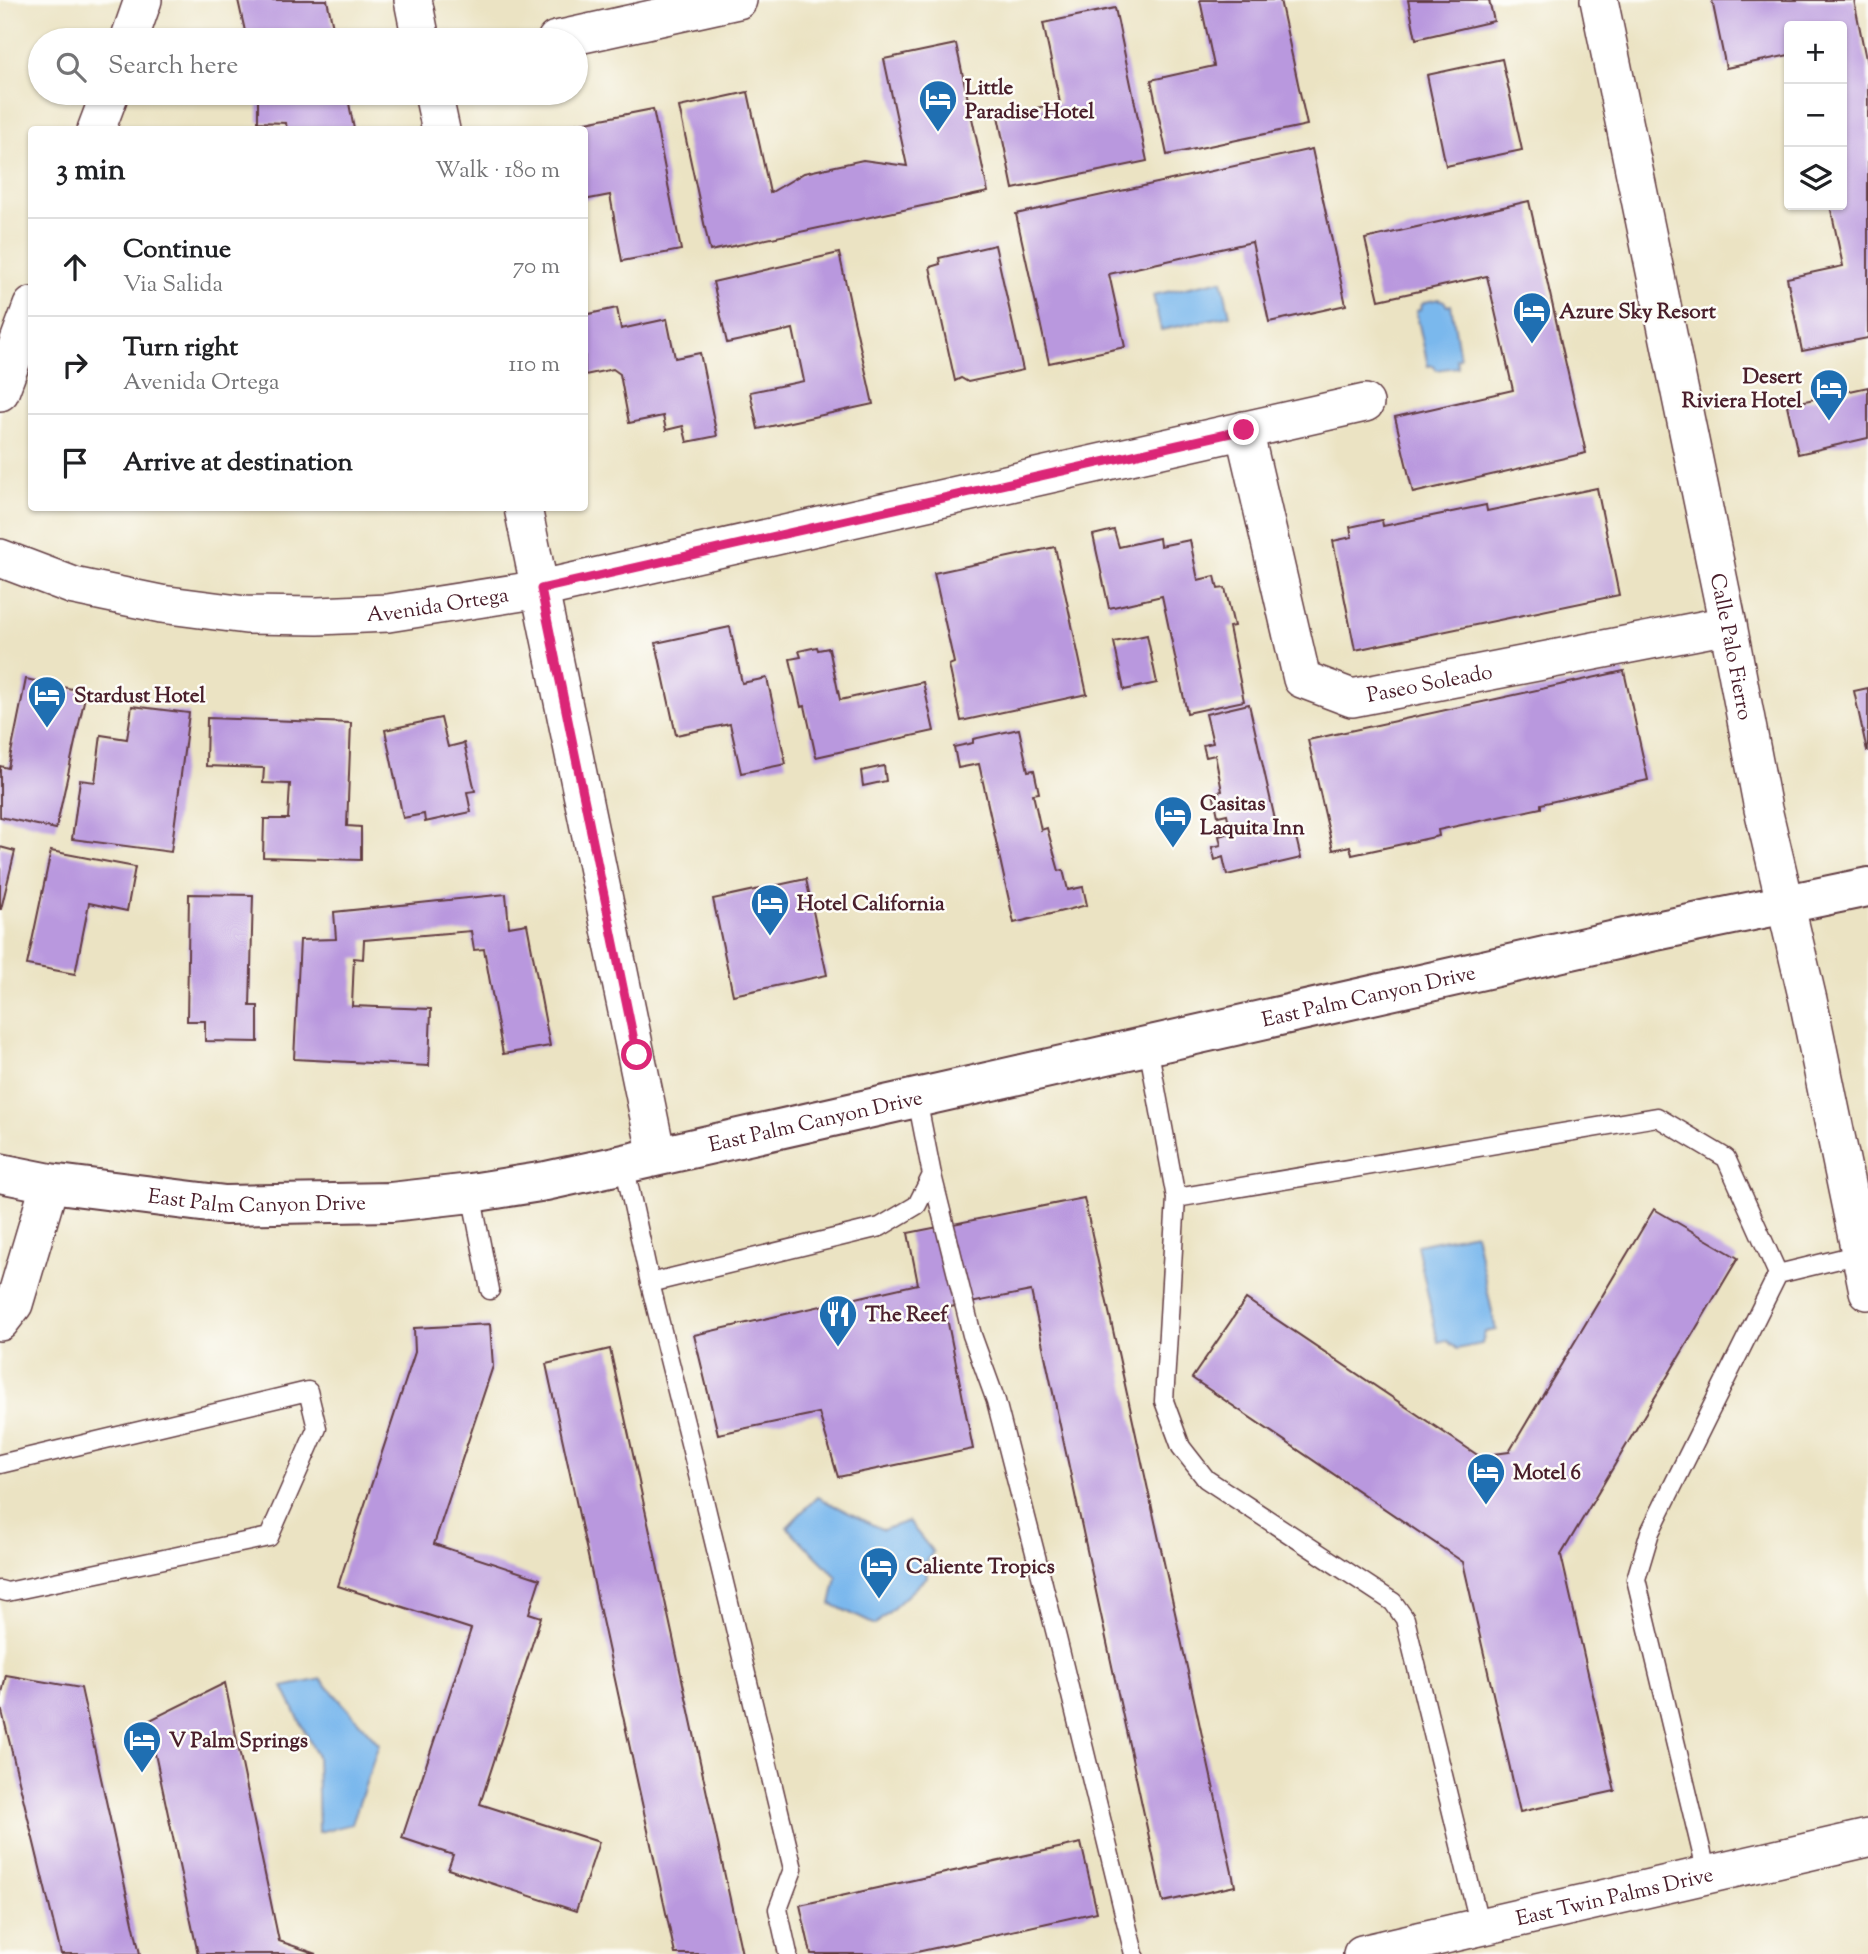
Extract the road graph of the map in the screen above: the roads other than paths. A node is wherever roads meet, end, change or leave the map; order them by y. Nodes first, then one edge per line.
1 (144, 0) edge
2 (413, 0) edge
3 (738, 0) edge
4 (1599, 0) edge
5 (134, 28) edge
6 (419, 28) edge
7 (588, 33) edge
8 (105, 105) edge
9 (436, 105) edge
10 (98, 126) edge
11 (440, 126) edge
12 (28, 317) edge
13 (0, 392) edge
14 (1365, 403) dead end
15 (1244, 430) junction
16 (524, 511) edge
17 (0, 558) edge
18 (541, 589) junction
19 (1728, 625) junction
20 (1868, 887) edge
21 (1785, 904) junction
22 (1147, 1046) junction
23 (917, 1099) junction
24 (641, 1160) junction
25 (0, 1173) edge
26 (932, 1175) junction
27 (50, 1184) junction
28 (471, 1193) junction
29 (1175, 1198) junction
30 (1860, 1254) junction
31 (1778, 1274) junction
32 (650, 1283) junction
33 (490, 1290) dead end
34 (1868, 1291) edge
35 (0, 1322) edge
36 (0, 1464) edge
37 (0, 1590) edge
38 (1868, 1838) edge
39 (1707, 1874) junction
40 (1479, 1927) junction
41 (788, 1954) edge
42 (1133, 1954) edge
43 (1362, 1954) edge

1 - 5 street
2 - 6 street
3 - 7 street
4 - 19 street, Calle Palo Fierro
8 - 10 street
9 - 11 street
12 - 13 street
14 - 15 street, Avenida Ortega
15 - 18 street, Avenida Ortega
15 - 19 street, Paseo Soleado
16 - 18 street
17 - 18 street, Avenida Ortega
18 - 24 street
19 - 21 street, Calle Palo Fierro
20 - 21 main road, East Palm Canyon Drive
21 - 22 main road, East Palm Canyon Drive
21 - 30 street, Calle Palo Fierro
22 - 23 main road, East Palm Canyon Drive
22 - 29 lane
23 - 24 main road, East Palm Canyon Drive
23 - 26 lane
24 - 28 main road, East Palm Canyon Drive
24 - 32 lane
25 - 27 main road, East Palm Canyon Drive
26 - 32 lane
26 - 42 lane
27 - 28 main road, East Palm Canyon Drive
27 - 35 street
28 - 33 lane
29 - 31 lane
29 - 40 lane
30 - 31 lane
30 - 34 street, Calle Palo Fierro
31 - 39 lane
32 - 41 lane
36 - 37 lane
38 - 39 street, East Twin Palms Drive
39 - 40 street, East Twin Palms Drive
40 - 43 street, East Twin Palms Drive

